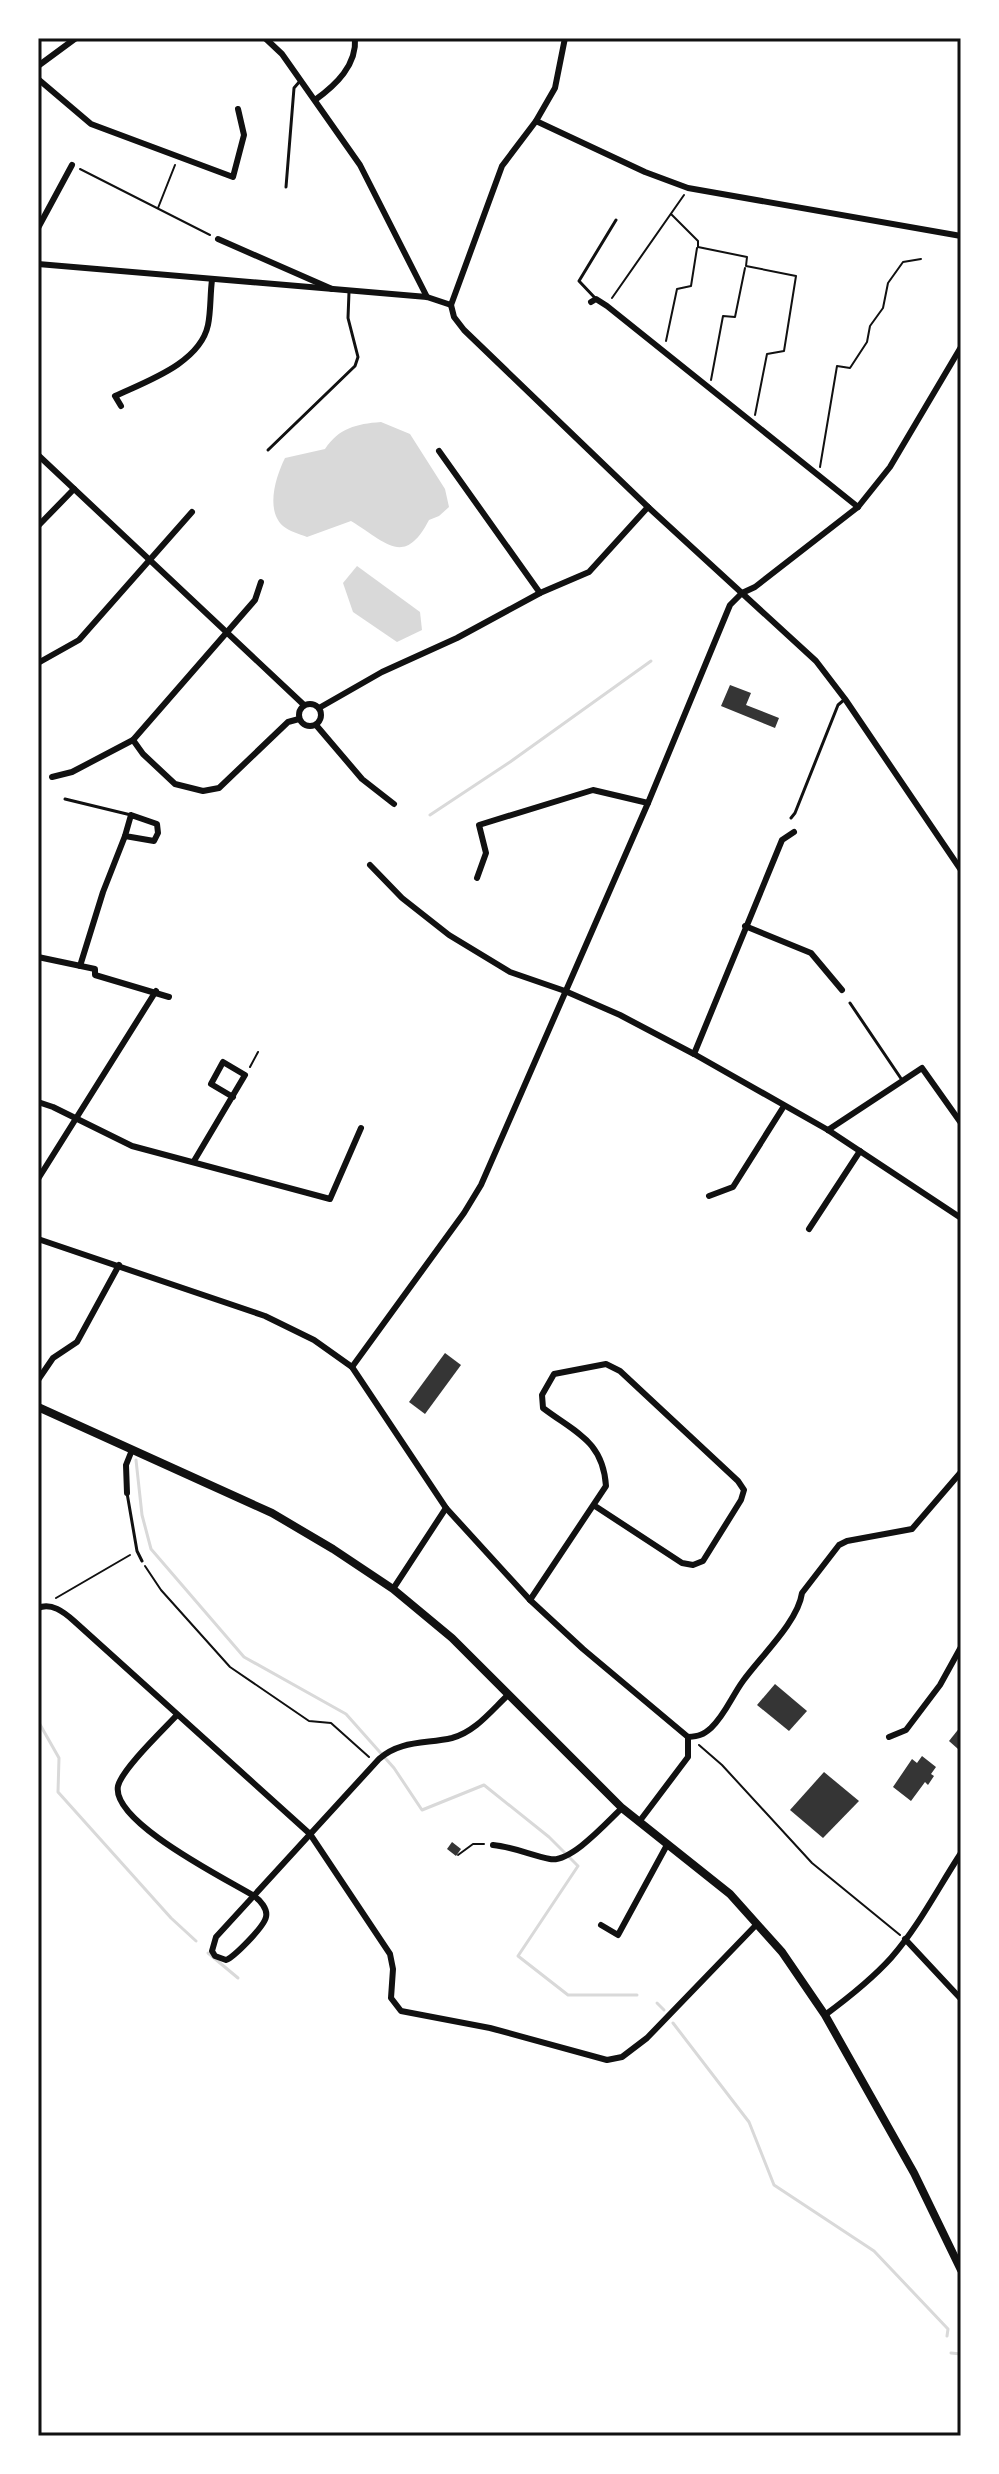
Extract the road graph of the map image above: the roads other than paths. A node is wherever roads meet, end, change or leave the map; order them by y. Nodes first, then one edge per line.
1 (76, 38) edge
2 (265, 38) edge
3 (355, 38) edge
4 (565, 38) edge
5 (38, 66) edge
6 (38, 79) edge
7 (301, 80) junction
8 (315, 100) junction
9 (238, 109) dead end
10 (538, 118) junction
11 (72, 165) road end
12 (286, 187) dead end
13 (616, 220) dead end
14 (38, 228) edge
15 (961, 236) edge
16 (218, 239) road end
17 (38, 264) edge
18 (212, 280) junction
19 (335, 290) junction
20 (350, 291) junction
21 (427, 297) junction
22 (594, 300) joint
23 (451, 305) junction
24 (961, 347) edge
25 (121, 406) dead end
26 (268, 450) dead end
27 (439, 451) dead end
28 (38, 455) edge
29 (74, 489) junction
30 (648, 507) junction
31 (858, 507) junction
32 (192, 512) dead end
33 (38, 526) edge
34 (151, 560) junction
35 (261, 582) dead end
36 (540, 593) junction
37 (742, 593) junction
38 (229, 632) junction
39 (38, 663) edge
40 (845, 699) junction
41 (304, 705) junction
42 (319, 708) junction
43 (299, 719) junction
44 (316, 725) junction
45 (133, 740) junction
46 (52, 777) dead end
47 (65, 799) dead end
48 (648, 803) junction
49 (394, 804) dead end
50 (131, 815) junction
51 (791, 818) dead end
52 (794, 832) dead end
53 (125, 836) junction
54 (370, 865) dead end
55 (961, 870) edge
56 (477, 878) dead end
57 (745, 926) junction
58 (38, 957) edge
59 (80, 966) junction
60 (842, 990) dead end
61 (153, 991) junction
62 (565, 991) junction
63 (169, 997) dead end
64 (850, 1003) dead end
65 (694, 1054) junction
66 (902, 1080) junction
67 (233, 1097) junction
68 (38, 1102) edge
69 (784, 1106) junction
70 (75, 1119) junction
71 (961, 1123) edge
72 (361, 1128) dead end
73 (828, 1130) junction
74 (860, 1151) junction
75 (194, 1161) junction
76 (38, 1179) edge
77 (709, 1196) dead end
78 (961, 1218) edge
79 (809, 1229) dead end
80 (38, 1239) edge
81 (119, 1265) junction
82 (352, 1367) junction
83 (38, 1380) edge
84 (38, 1407) edge
85 (132, 1450) junction
86 (961, 1472) edge
87 (127, 1493) joint
88 (595, 1506) junction
89 (446, 1508) junction
90 (142, 1561) road end
91 (393, 1589) junction
92 (530, 1600) junction
93 (41, 1606) edge
94 (961, 1647) edge
95 (508, 1695) junction
96 (177, 1715) junction
97 (688, 1737) junction
98 (889, 1737) dead end
99 (622, 1808) junction
100 (639, 1822) junction
101 (310, 1834) junction
102 (493, 1845) road end
103 (667, 1845) junction
104 (961, 1853) edge
105 (254, 1896) junction
106 (757, 1924) junction
107 (601, 1925) dead end
108 (905, 1939) junction
109 (961, 1999) edge
110 (825, 2015) junction
111 (961, 2270) edge

1 - 5 street
2 - 7 street
3 - 8 street
4 - 10 street
6 - 9 street
7 - 8 street
7 - 12 lane
8 - 21 street
10 - 15 street
10 - 23 street
11 - 14 street
13 - 22 lane
16 - 19 street
17 - 18 street
18 - 19 street
18 - 25 street
19 - 20 street
20 - 21 street
20 - 26 lane
21 - 23 street
22 - 31 street
23 - 30 street
24 - 31 street
27 - 36 street
28 - 29 street
29 - 33 street
29 - 34 street
30 - 36 street
30 - 37 street
31 - 37 street
32 - 34 street
34 - 38 street
34 - 39 street
35 - 38 street
36 - 42 street
37 - 40 street
37 - 48 street
38 - 41 street
38 - 45 street
40 - 51 lane
40 - 55 street
41 - 42 street
41 - 43 street
42 - 44 street
43 - 44 street
43 - 45 street
44 - 49 street
45 - 46 street
47 - 50 lane
48 - 56 street
48 - 62 street
50 - 53 street
50 - 53 street
52 - 57 street
53 - 59 street
54 - 62 street
57 - 60 street
57 - 65 street
58 - 59 street
59 - 61 street
61 - 63 street
61 - 70 street
62 - 65 street
62 - 82 street
64 - 66 lane
65 - 69 street
66 - 71 street
66 - 73 street
67 - 67 street
67 - 75 street
68 - 70 street
69 - 73 street
69 - 77 street
70 - 75 street
70 - 76 street
72 - 75 street
73 - 74 street
74 - 78 street
74 - 79 street
80 - 81 street
81 - 82 street
81 - 83 street
82 - 89 street
84 - 85 main road
85 - 87 street
85 - 91 main road
86 - 97 street
87 - 90 lane
88 - 88 street
88 - 92 street
89 - 91 street
89 - 92 street
91 - 95 main road
92 - 97 street
93 - 96 street
94 - 98 street
95 - 99 main road
95 - 101 street
96 - 101 street
96 - 105 street
97 - 100 street
99 - 100 main road
99 - 102 street
100 - 103 main road
101 - 105 street
101 - 106 street
103 - 106 main road
103 - 107 street
104 - 108 street
105 - 105 street
106 - 110 main road
108 - 109 street
108 - 110 street
110 - 111 main road

